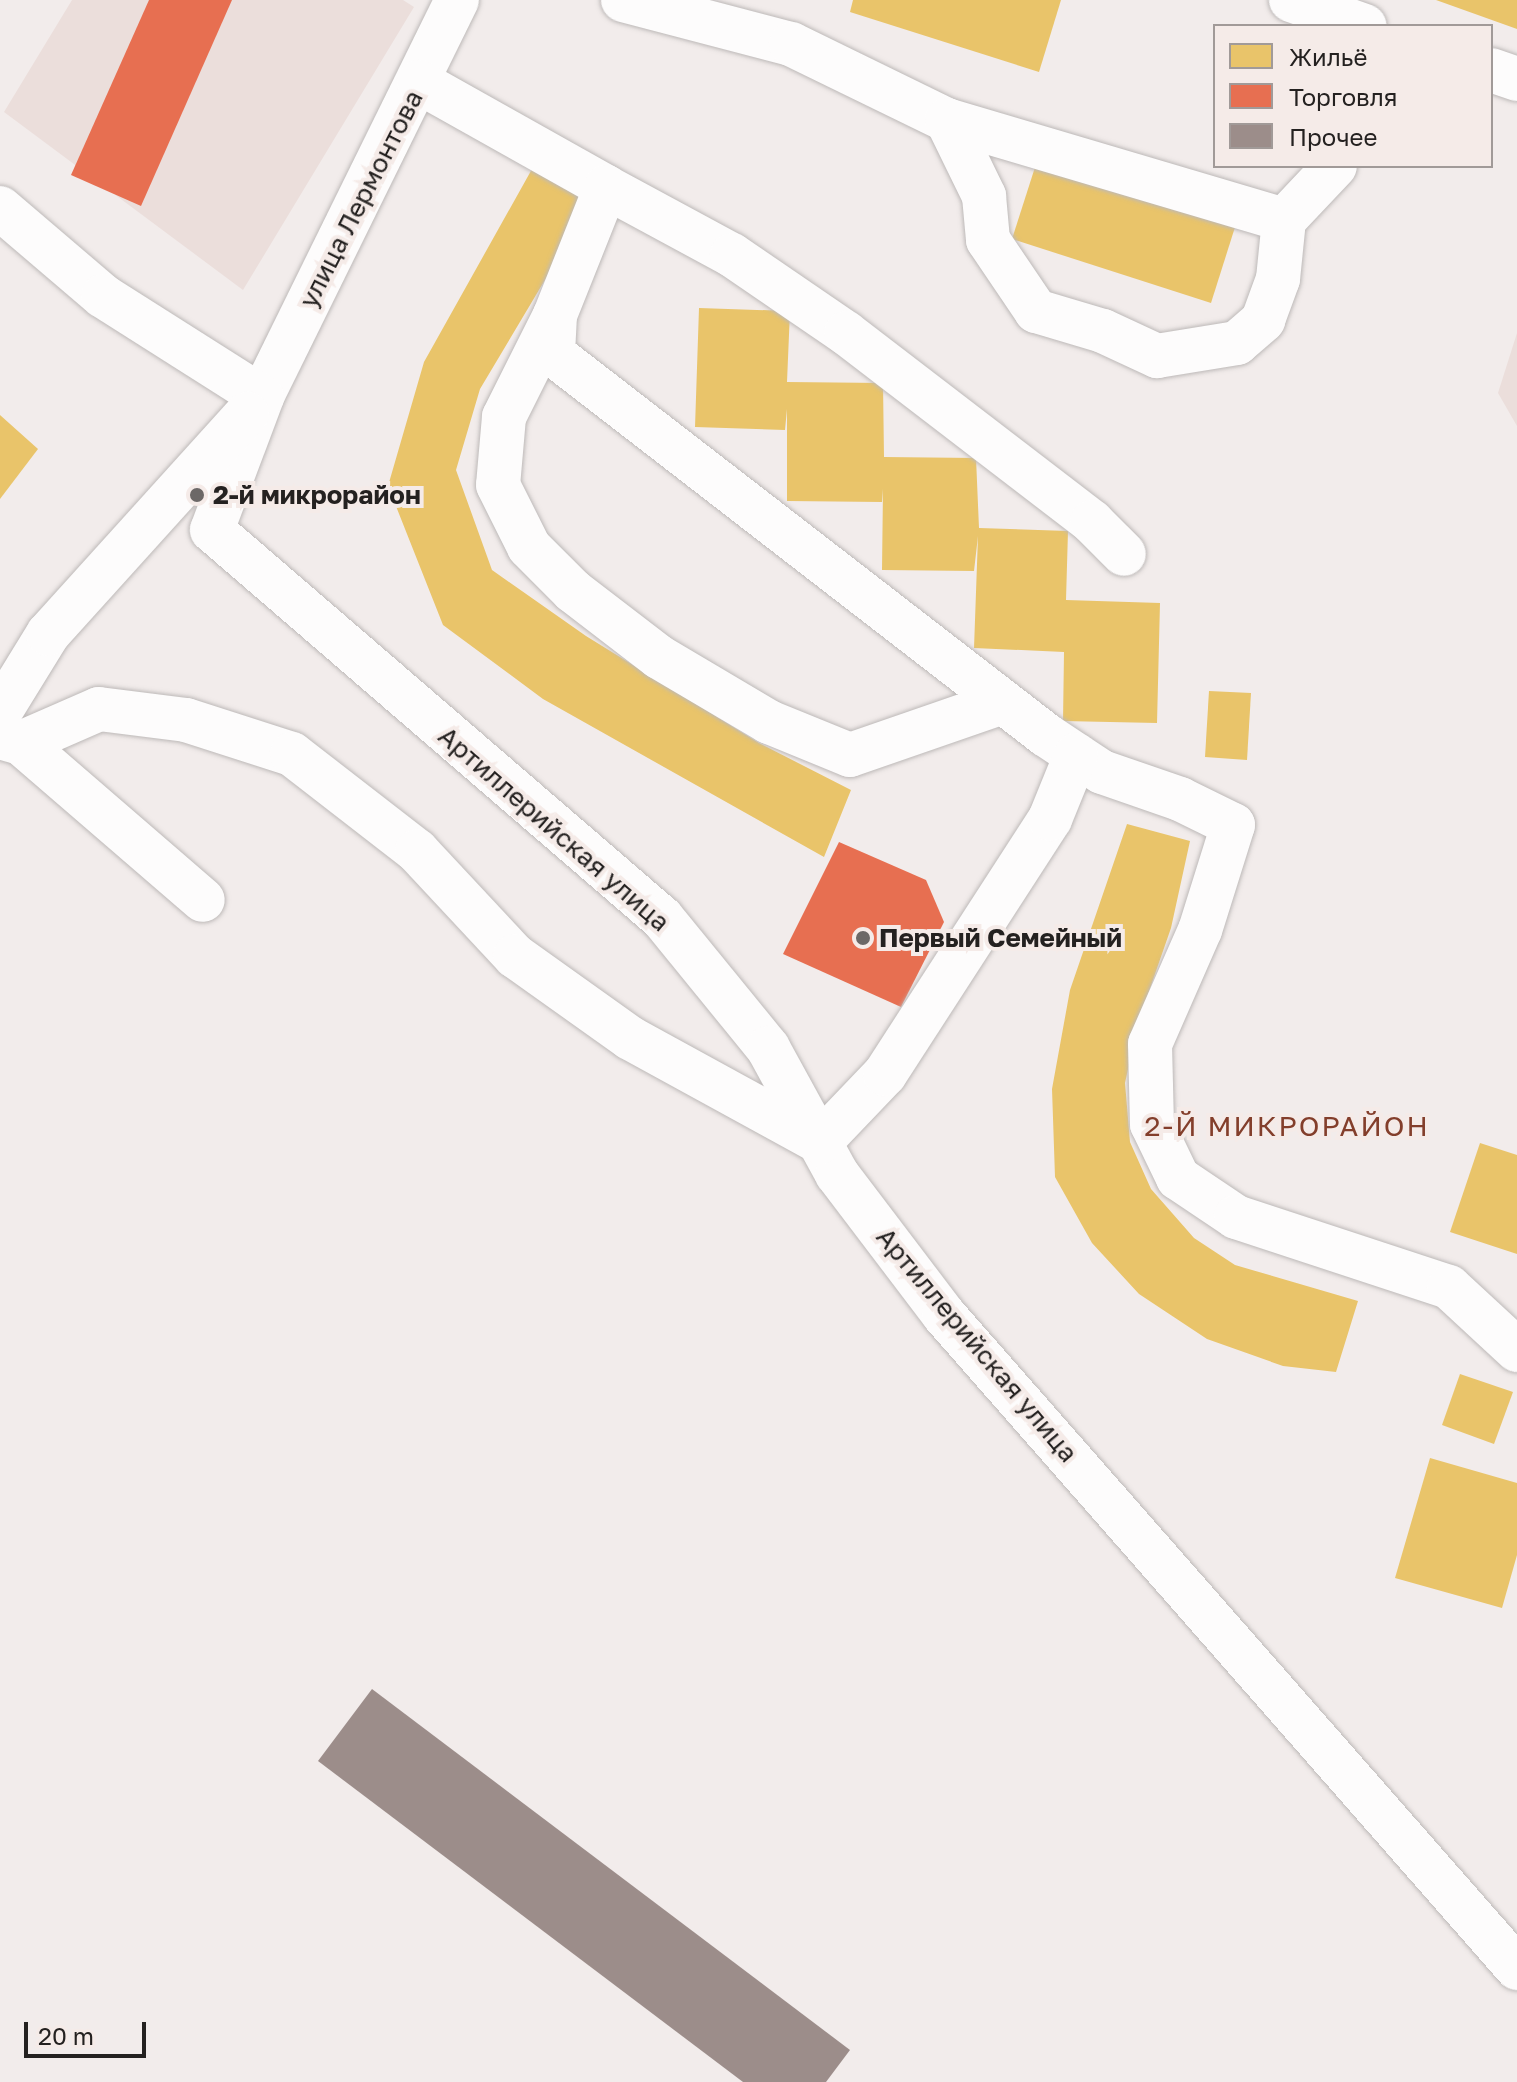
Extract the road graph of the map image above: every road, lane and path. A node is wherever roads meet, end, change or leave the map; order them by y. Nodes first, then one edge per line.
1 (457, 0) edge
2 (623, 0) edge
3 (1291, 0) edge
4 (1359, 24) edge
5 (1493, 71) edge
6 (1517, 79) edge
7 (419, 82) junction
8 (947, 120) junction
9 (1333, 168) edge
10 (606, 187) junction
11 (0, 208) edge
12 (1284, 220) junction
13 (555, 315) junction
14 (262, 397) junction
15 (1124, 554) dead end
16 (1003, 702) junction
17 (7, 731) edge
18 (1076, 755) junction
19 (203, 900) dead end
20 (820, 1142) junction
21 (1517, 1350) edge
22 (1501, 1920) edge
23 (1517, 1968) edge

1 - 7 street, улица Лермонтова
2 - 8 street
3 - 4 street
5 - 6 street
7 - 10 street
7 - 14 street, улица Лермонтова
8 - 12 street
8 - 12 street
9 - 12 street
10 - 13 street
10 - 15 street
11 - 14 street
13 - 16 street
13 - 16 street
14 - 17 street
14 - 20 street, Артиллерийская улица
16 - 18 street
17 - 19 street
17 - 20 street
18 - 20 street
18 - 21 street
20 - 22 street, Артиллерийская улица
22 - 23 street, Артиллерийская улица

